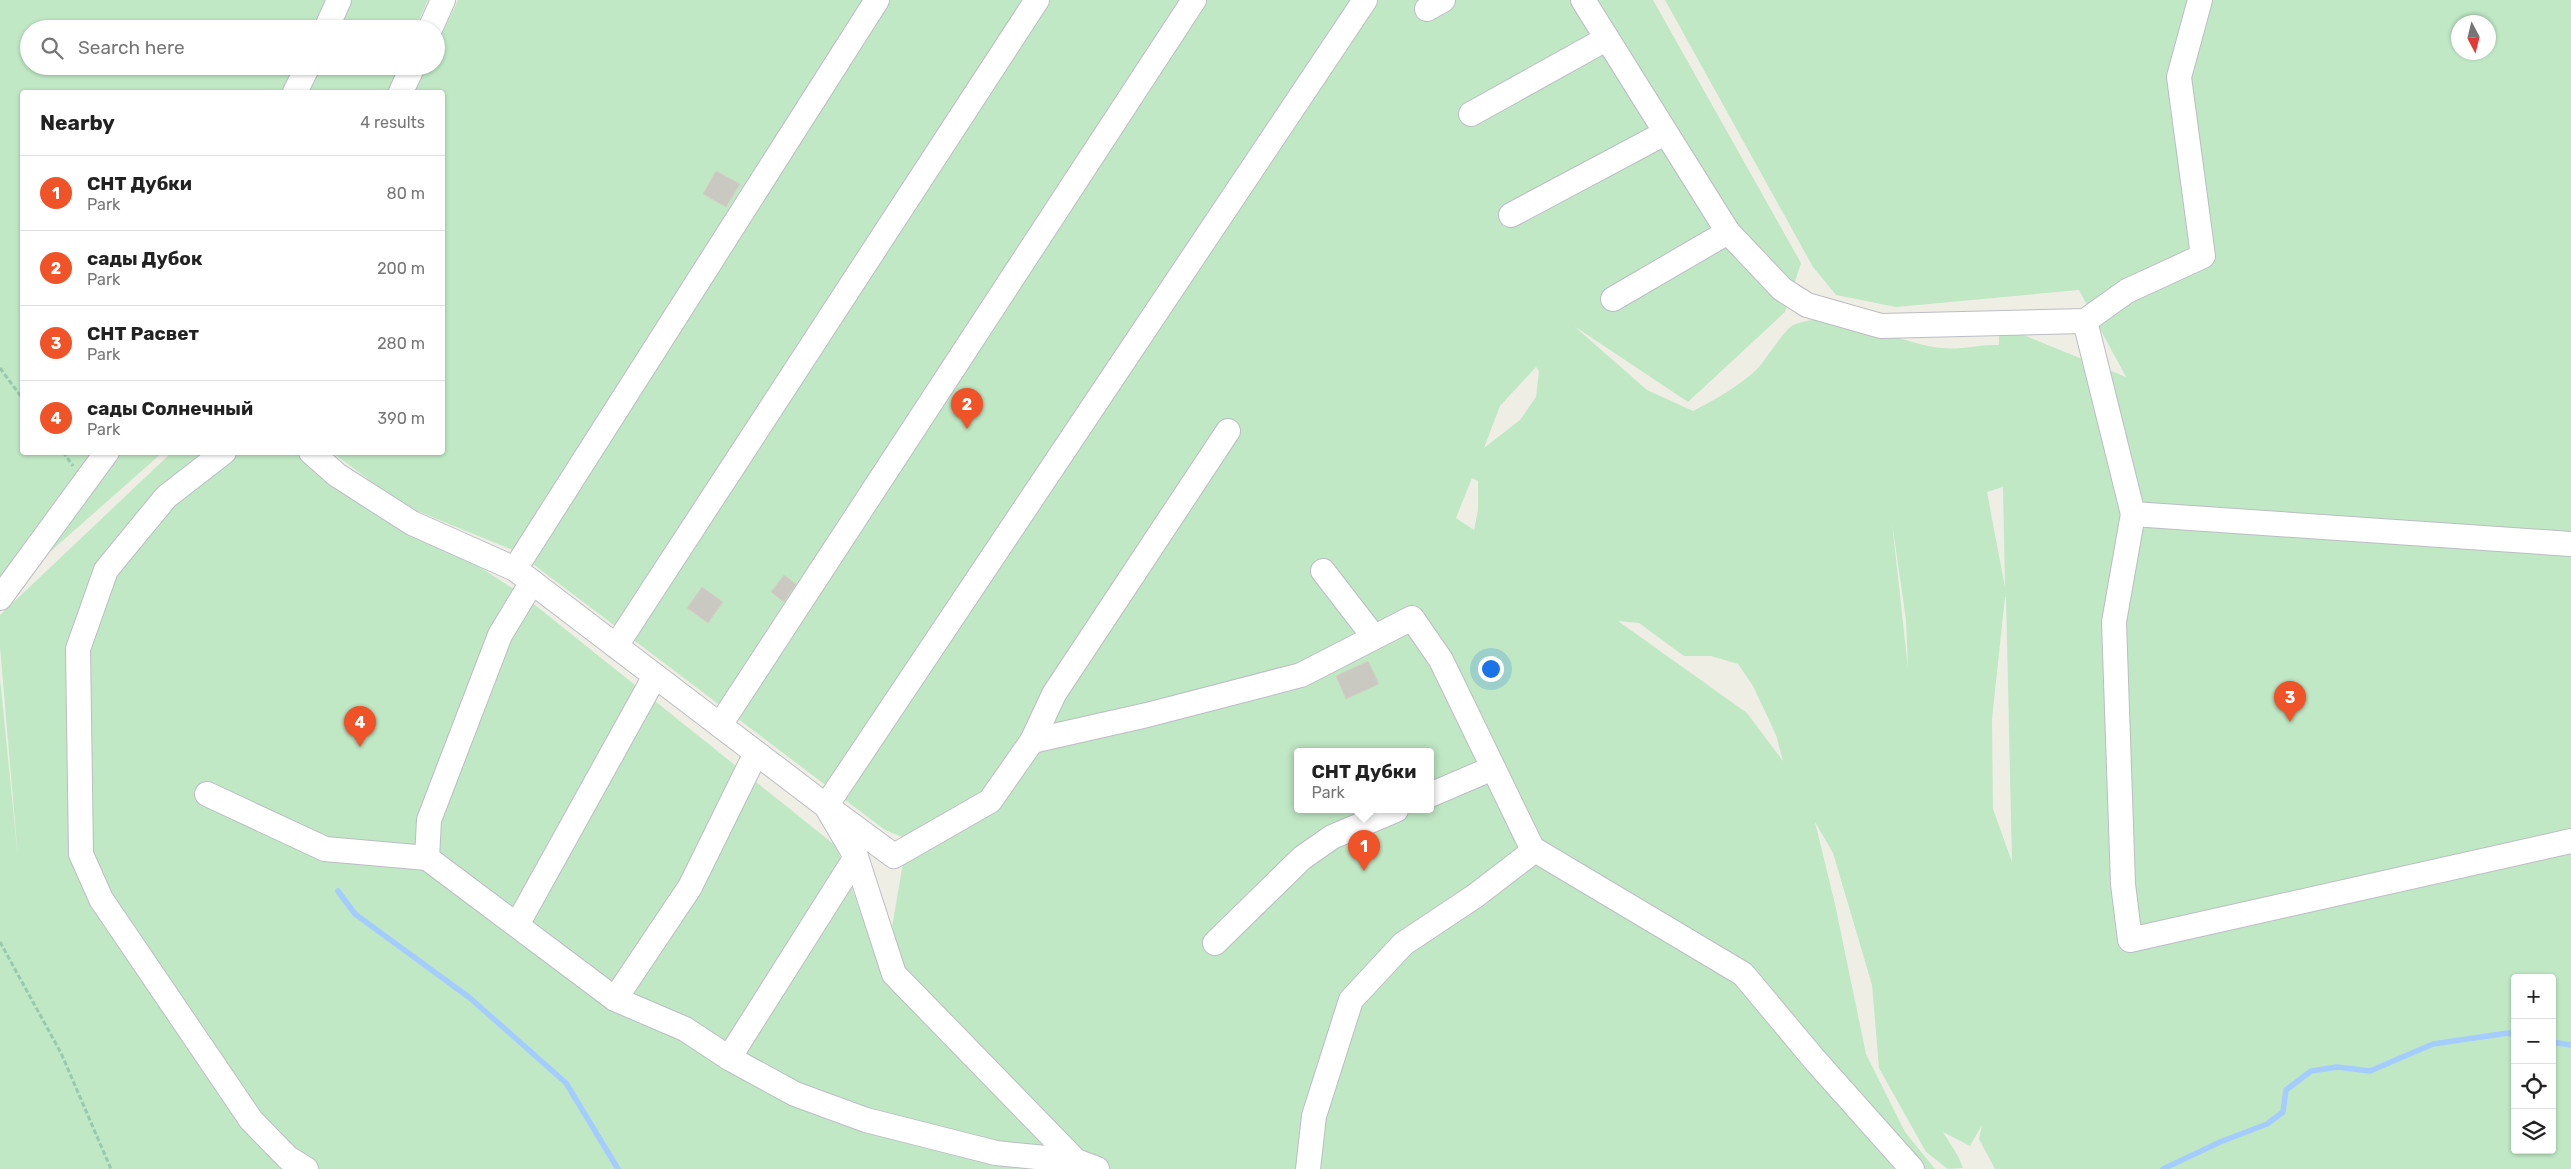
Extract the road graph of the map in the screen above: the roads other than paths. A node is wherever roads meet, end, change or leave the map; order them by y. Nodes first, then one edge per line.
1 (338, 0) edge
2 (443, 0) edge
3 (877, 0) edge
4 (1037, 0) edge
5 (1194, 0) edge
6 (1366, 0) edge
7 (1583, 0) edge
8 (2200, 0) edge
9 (330, 20) edge
10 (434, 20) edge
11 (1606, 39) junction
12 (303, 75) edge
13 (409, 75) edge
14 (295, 90) edge
15 (402, 90) edge
16 (1470, 114) dead end
17 (1665, 133) junction
18 (1511, 215) dead end
19 (1728, 232) junction
20 (1612, 299) dead end
21 (2085, 321) junction
22 (1228, 430) dead end
23 (105, 455) edge
24 (220, 455) edge
25 (314, 455) edge
26 (2132, 514) junction
27 (2571, 544) edge
28 (1323, 572) dead end
29 (524, 575) junction
30 (0, 598) edge
31 (1374, 637) junction
32 (616, 646) junction
33 (655, 676) junction
34 (720, 726) junction
35 (1032, 741) junction
36 (756, 753) junction
37 (1493, 768) junction
38 (1434, 793) edge
39 (207, 794) dead end
40 (826, 806) junction
41 (1389, 813) edge
42 (2571, 841) edge
43 (1534, 852) junction
44 (856, 857) junction
45 (427, 858) junction
46 (517, 925) junction
47 (1215, 943) dead end
48 (615, 999) junction
49 (728, 1058) junction
50 (1087, 1165) edge
51 (306, 1169) edge
52 (1308, 1169) edge
53 (1912, 1169) edge

1 - 9 street
2 - 10 street
3 - 29 street
4 - 32 street
5 - 34 street
6 - 40 street
7 - 11 street
8 - 21 street
11 - 16 street
11 - 17 street
12 - 14 street
13 - 15 street
17 - 18 street
17 - 19 street
19 - 20 street
19 - 21 street
21 - 26 street
22 - 35 street
23 - 30 street
24 - 51 street
25 - 29 street
26 - 27 street
26 - 42 street
28 - 31 street
29 - 32 street
29 - 45 street
31 - 35 street
31 - 37 street
32 - 33 street
33 - 34 street
33 - 46 street
34 - 36 street
35 - 40 street
36 - 40 street
36 - 48 street
37 - 38 street
37 - 43 street
39 - 45 street
40 - 44 street
41 - 47 street
43 - 52 street
43 - 53 street
44 - 49 street
44 - 50 street
45 - 46 street
46 - 48 street
48 - 49 street
49 - 50 street

